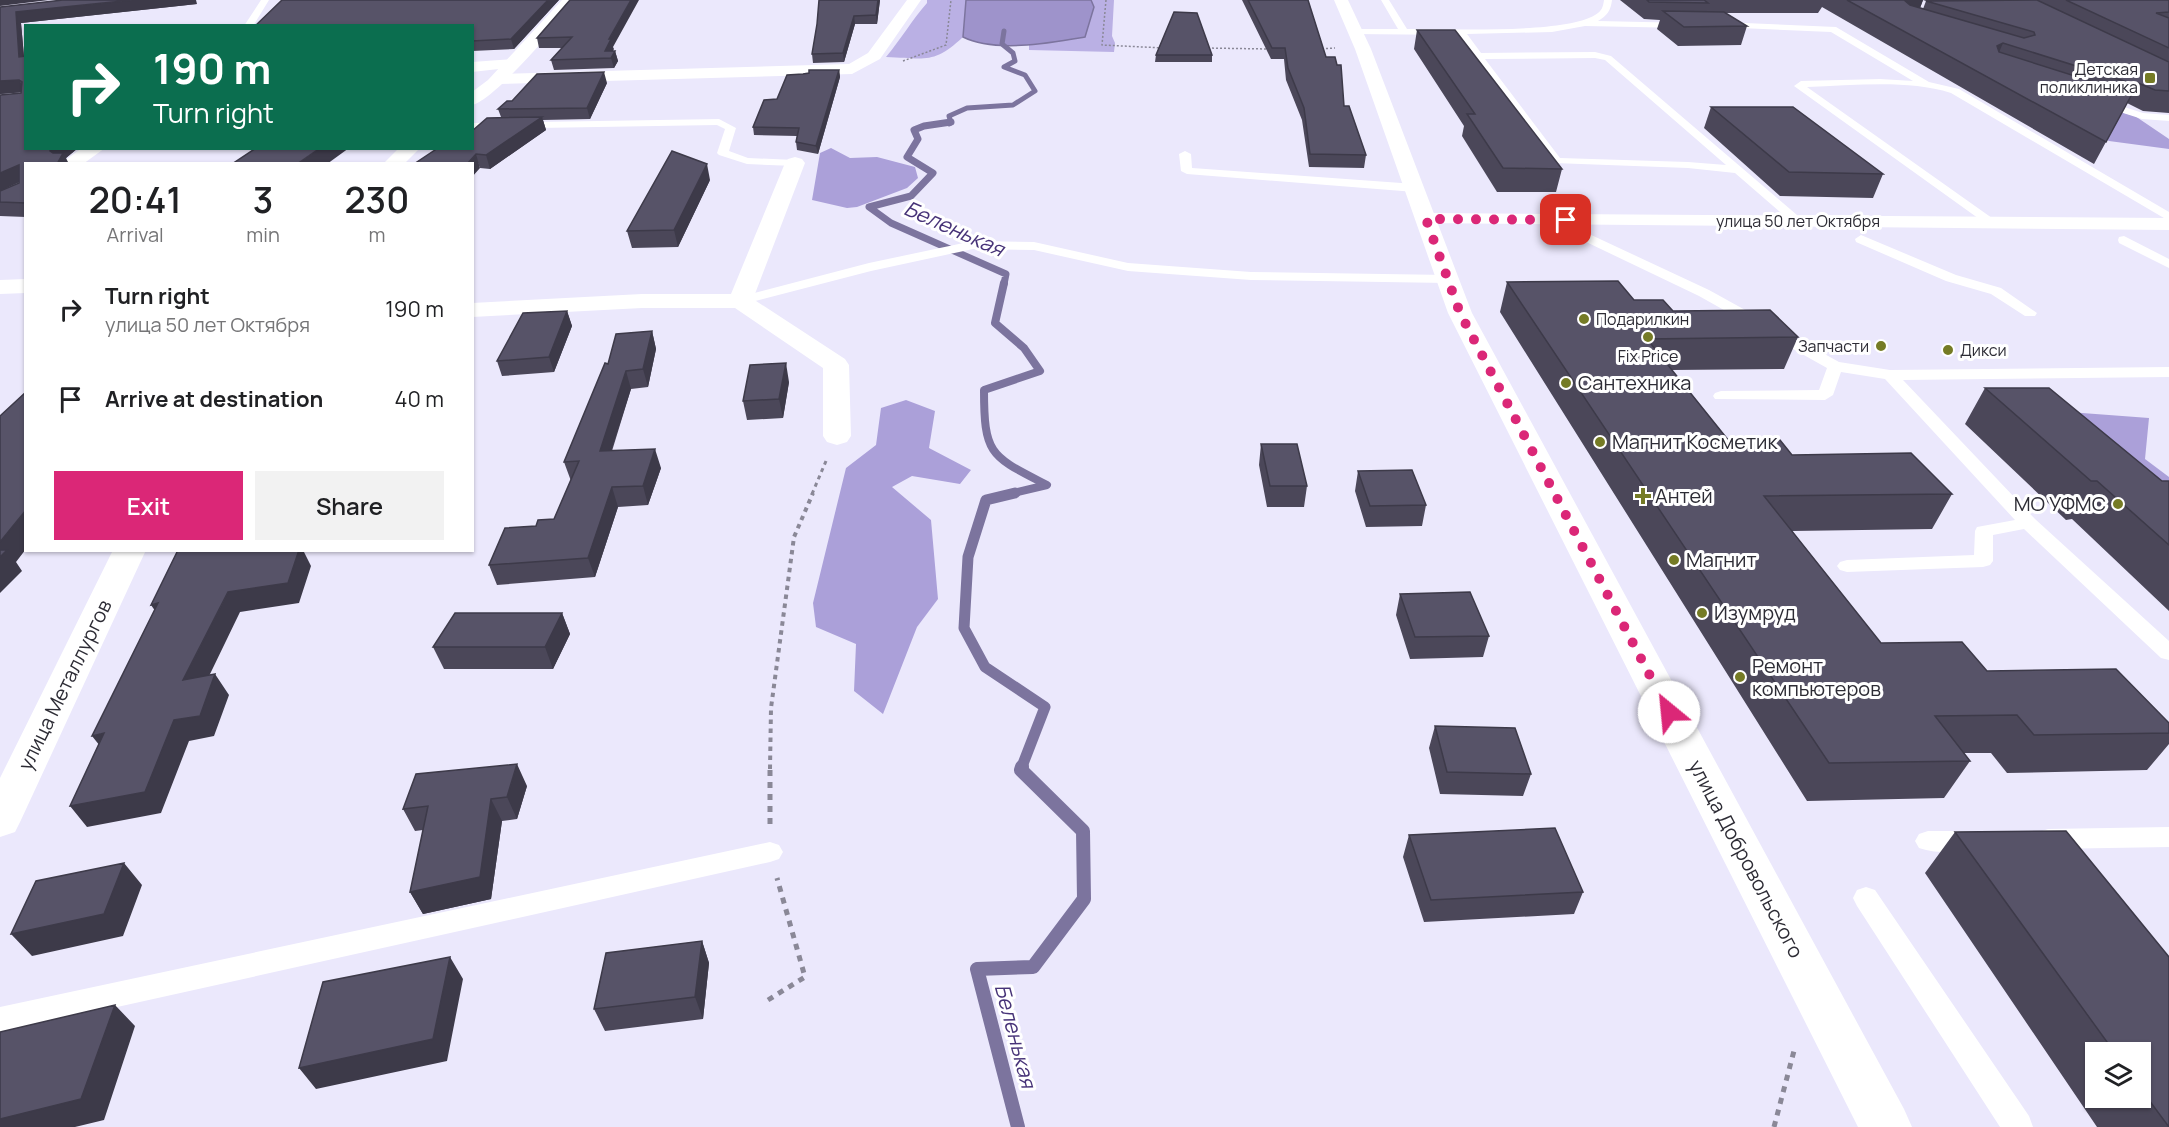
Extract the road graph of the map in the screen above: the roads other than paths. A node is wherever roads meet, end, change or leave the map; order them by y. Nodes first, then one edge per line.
1 (265, 0) edge
2 (570, 0) edge
3 (914, 0) edge
4 (1341, 0) edge
5 (1385, 0) edge
6 (1608, 0) edge
7 (1585, 23) junction
8 (249, 24) edge
9 (1692, 25) edge
10 (1716, 25) edge
11 (1461, 32) junction
12 (1405, 33) junction
13 (1360, 41) junction
14 (1478, 56) junction
15 (512, 64) junction
16 (474, 67) edge
17 (498, 79) junction
18 (1926, 85) junction
19 (2085, 97) edge
20 (474, 98) edge
21 (2169, 118) edge
22 (474, 126) edge
23 (93, 150) edge
24 (409, 150) edge
25 (1185, 154) dead end
26 (72, 162) edge
27 (394, 162) edge
28 (795, 163) joint
29 (1738, 170) junction
30 (1415, 188) junction
31 (2169, 217) edge
32 (1798, 221) junction
33 (1993, 223) junction
34 (2169, 224) edge
35 (1429, 227) junction
36 (1587, 237) junction
37 (1861, 239) junction
38 (2124, 240) junction
39 (2169, 241) edge
40 (2169, 264) edge
41 (1448, 279) junction
42 (24, 286) edge
43 (0, 287) edge
44 (740, 301) junction
45 (474, 310) edge
46 (2030, 313) dead end
47 (1835, 366) junction
48 (1890, 375) junction
49 (2166, 376) edge
50 (1721, 396) dead end
51 (837, 436) road end
52 (2028, 523) junction
53 (129, 552) edge
54 (1847, 566) dead end
55 (2169, 653) edge
56 (0, 820) edge
57 (2169, 837) edge
58 (1928, 842) dead end
59 (770, 852) road end
60 (1866, 898) dead end
61 (0, 1020) edge
62 (1886, 1127) edge
63 (2018, 1127) edge

1 - 8 lane
2 - 15 street
3 - 17 street
4 - 13 street, улица Добровольского
5 - 12 lane
6 - 7 lane
7 - 9 lane
7 - 11 lane
10 - 18 lane
11 - 12 lane
11 - 14 lane
12 - 13 lane
13 - 30 street, улица Добровольского
14 - 29 lane
14 - 29 lane
15 - 16 street
15 - 17 street
17 - 20 street
18 - 31 lane
18 - 33 lane
19 - 21 lane
22 - 28 lane
23 - 26 street
24 - 27 street
25 - 30 lane
28 - 44 street
29 - 32 lane
30 - 35 street, улица Добровольского
32 - 33 street, улица 50 лет Октября
32 - 35 street, улица 50 лет Октября
33 - 34 street, улица 50 лет Октября
35 - 36 street, улица 50 лет Октября
35 - 41 street, улица Добровольского
36 - 37 street, улица 50 лет Октября
36 - 47 lane
37 - 38 street, улица 50 лет Октября
37 - 46 lane
38 - 39 street, улица 50 лет Октября
38 - 40 lane
41 - 44 lane
41 - 62 street, улица Добровольского
42 - 43 street
44 - 45 street
44 - 51 street
47 - 48 lane
47 - 50 lane
48 - 49 lane
48 - 52 lane
52 - 54 lane
52 - 55 lane
53 - 56 street, улица Металлургов
57 - 58 lane
59 - 61 lane
60 - 63 lane

